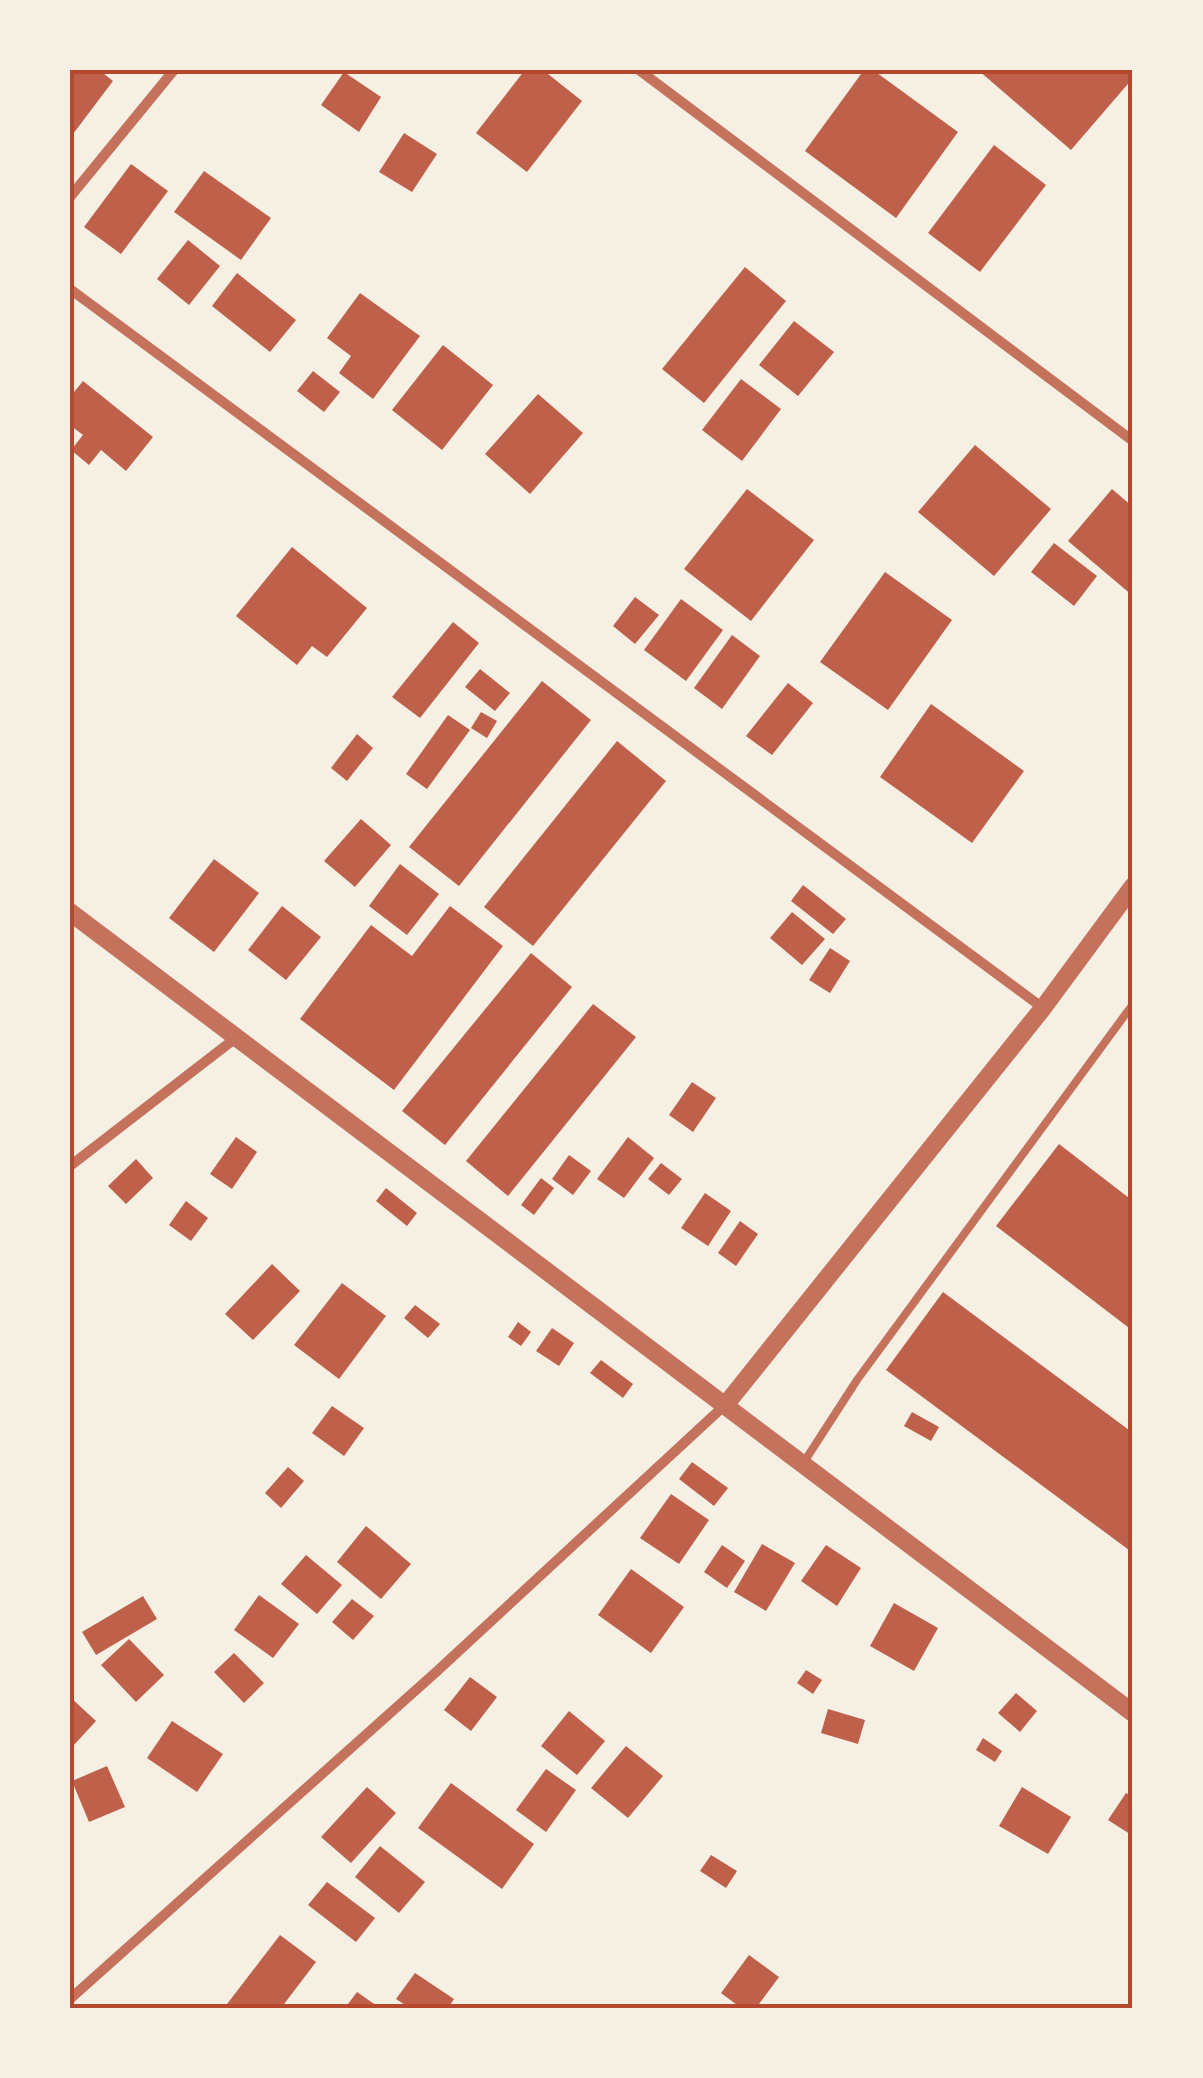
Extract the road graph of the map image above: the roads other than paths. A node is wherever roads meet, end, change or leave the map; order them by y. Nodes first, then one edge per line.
1 (174, 70) edge
2 (639, 70) edge
3 (70, 197) edge
4 (70, 289) edge
5 (1133, 441) edge
6 (1133, 886) edge
7 (70, 912) edge
8 (1133, 1004) edge
9 (1043, 1008) junction
10 (238, 1036) junction
11 (70, 1166) edge
12 (727, 1403) junction
13 (804, 1462) junction
14 (1133, 1713) edge
15 (70, 1998) edge

1 - 3 street
2 - 5 street
4 - 9 street
6 - 9 street
7 - 10 street
8 - 13 lane
9 - 12 street
10 - 11 street
10 - 12 street
12 - 13 street
12 - 15 street
13 - 14 street

